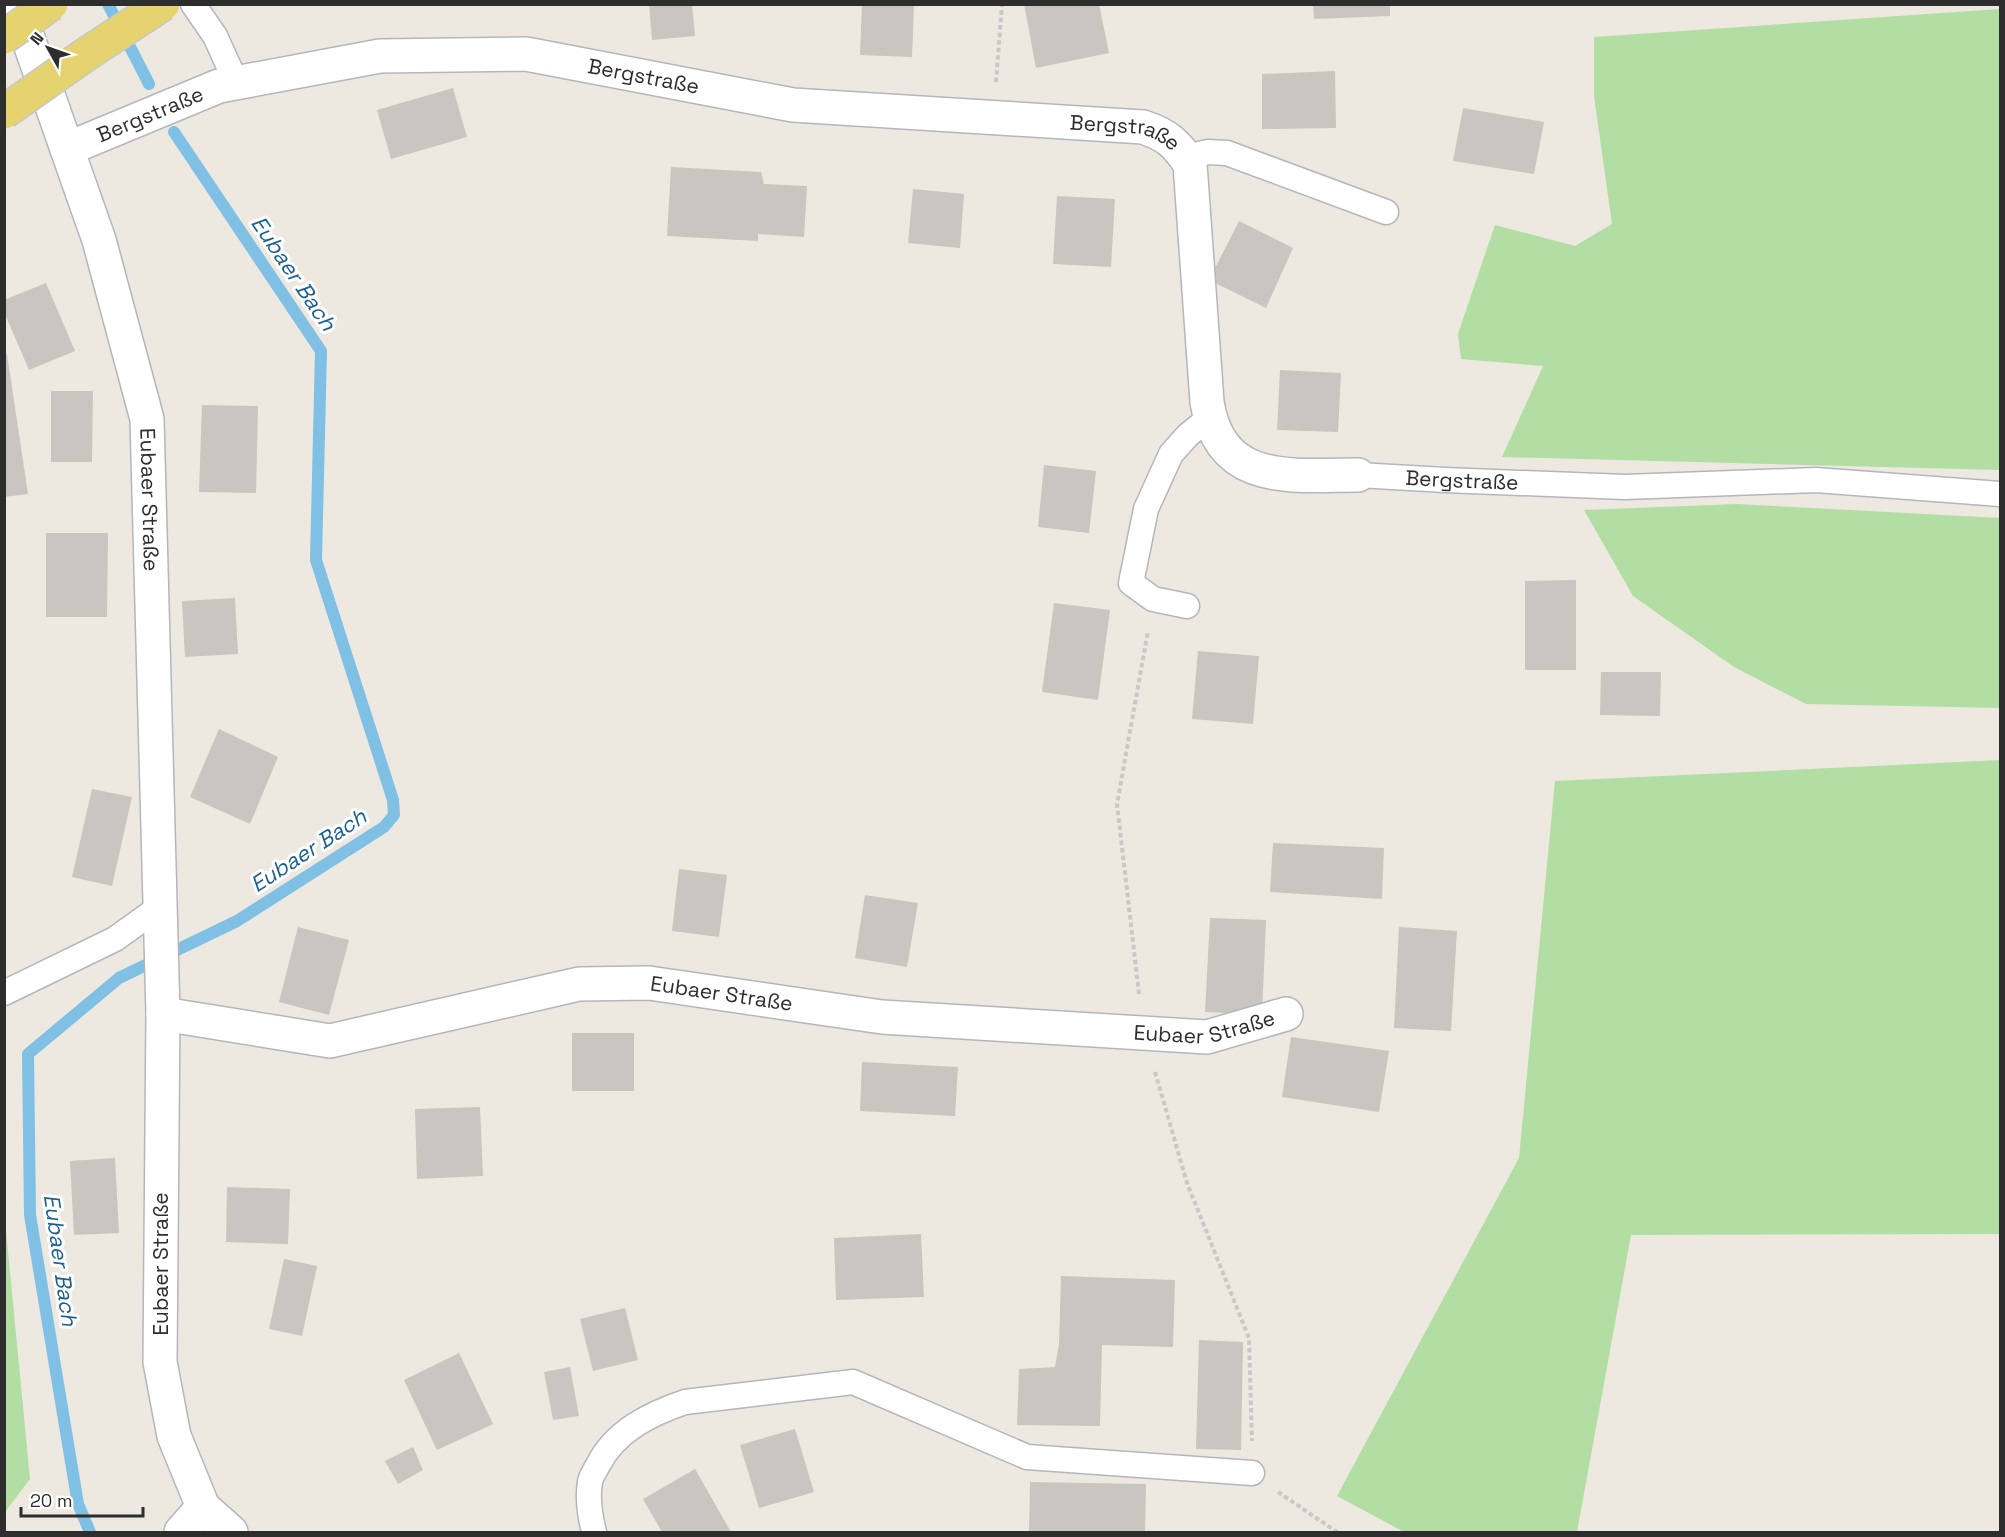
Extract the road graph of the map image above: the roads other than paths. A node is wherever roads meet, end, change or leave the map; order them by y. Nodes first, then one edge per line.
1 (16, 4) edge
2 (51, 4) edge
3 (163, 4) edge
4 (193, 4) edge
5 (4, 37) edge
6 (236, 82) junction
7 (4, 112) edge
8 (67, 149) junction
9 (1185, 157) junction
10 (1386, 212) dead end
11 (1209, 418) junction
12 (1358, 474) joint
13 (2001, 494) edge
14 (1187, 606) dead end
15 (161, 917) junction
16 (10, 987) edge
17 (163, 1014) junction
18 (1286, 1014) dead end
19 (1252, 1473) road end
20 (203, 1507) junction
21 (180, 1533) edge
22 (231, 1533) edge
23 (594, 1533) edge

1 - 8 street, Eubaer Straße
2 - 5 main road, bridge
3 - 7 main road, bridge
4 - 6 lane
6 - 8 street, Bergstraße
6 - 9 street, Bergstraße
8 - 15 street, Eubaer Straße
9 - 10 lane
9 - 11 street, Bergstraße
11 - 12 street, Bergstraße
11 - 14 lane
12 - 13 lane, Bergstraße
15 - 16 lane
15 - 17 street, Eubaer Straße
17 - 18 street, Eubaer Straße
17 - 20 street, Eubaer Straße
19 - 23 lane
20 - 21 street
20 - 22 street, Eubaer Straße

